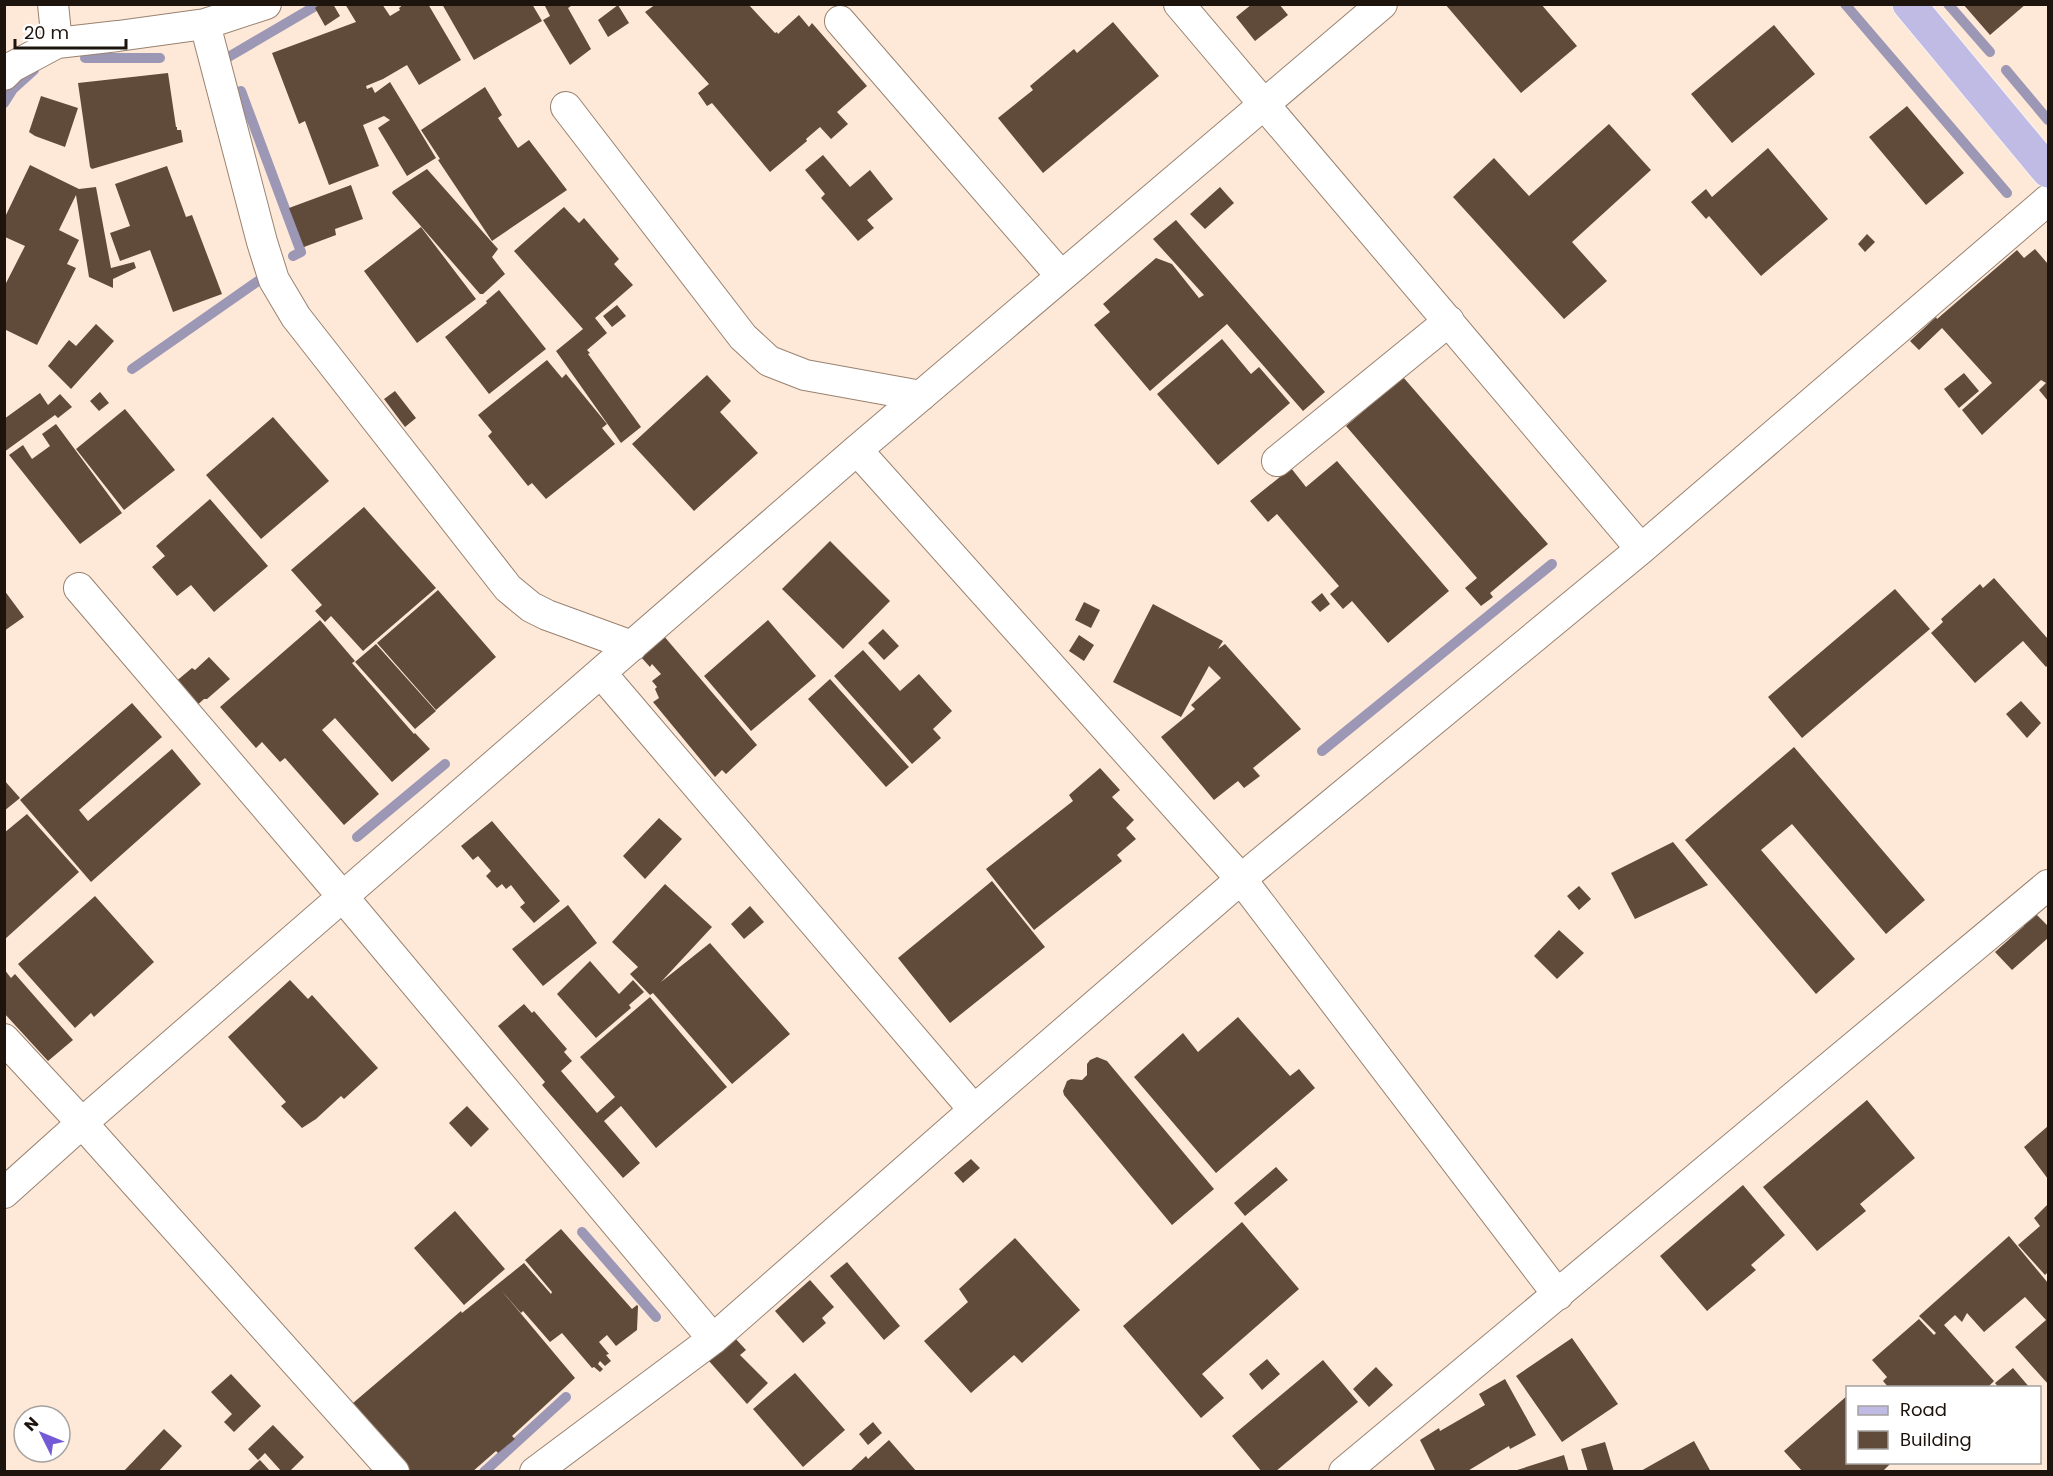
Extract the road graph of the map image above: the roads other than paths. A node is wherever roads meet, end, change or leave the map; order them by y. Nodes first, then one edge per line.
1 (53, 4) edge
2 (266, 4) edge
3 (1179, 4) edge
4 (1382, 4) edge
5 (1909, 4) edge
6 (840, 21) dead end
7 (205, 24) junction
8 (57, 43) junction
9 (4, 75) edge
10 (1264, 104) junction
11 (566, 107) dead end
12 (2049, 171) edge
13 (2049, 200) edge
14 (1061, 276) junction
15 (1449, 321) junction
16 (921, 396) junction
17 (857, 450) junction
18 (1277, 461) dead end
19 (1641, 549) junction
20 (79, 588) dead end
21 (633, 646) junction
22 (601, 673) junction
23 (1241, 879) junction
24 (2049, 885) edge
25 (343, 897) junction
26 (4, 1039) edge
27 (974, 1110) junction
28 (82, 1123) junction
29 (4, 1193) edge
30 (1558, 1294) junction
31 (713, 1339) junction
32 (394, 1472) edge
33 (535, 1472) edge
34 (1344, 1472) edge

1 - 8 street
2 - 7 street
3 - 10 street
4 - 10 street
5 - 12 main road
6 - 14 street
7 - 8 street
7 - 21 street
8 - 9 street
10 - 14 street
10 - 15 street
11 - 16 street
13 - 19 street
14 - 16 street
15 - 18 street
15 - 19 street
16 - 17 street
17 - 21 street
17 - 23 street
19 - 23 street
20 - 25 street
21 - 22 street
22 - 25 street
22 - 27 street
23 - 27 street
23 - 30 street
24 - 30 street
25 - 28 street
25 - 31 street
26 - 28 street
27 - 31 street
28 - 29 street
28 - 32 street
30 - 34 street
31 - 33 street

